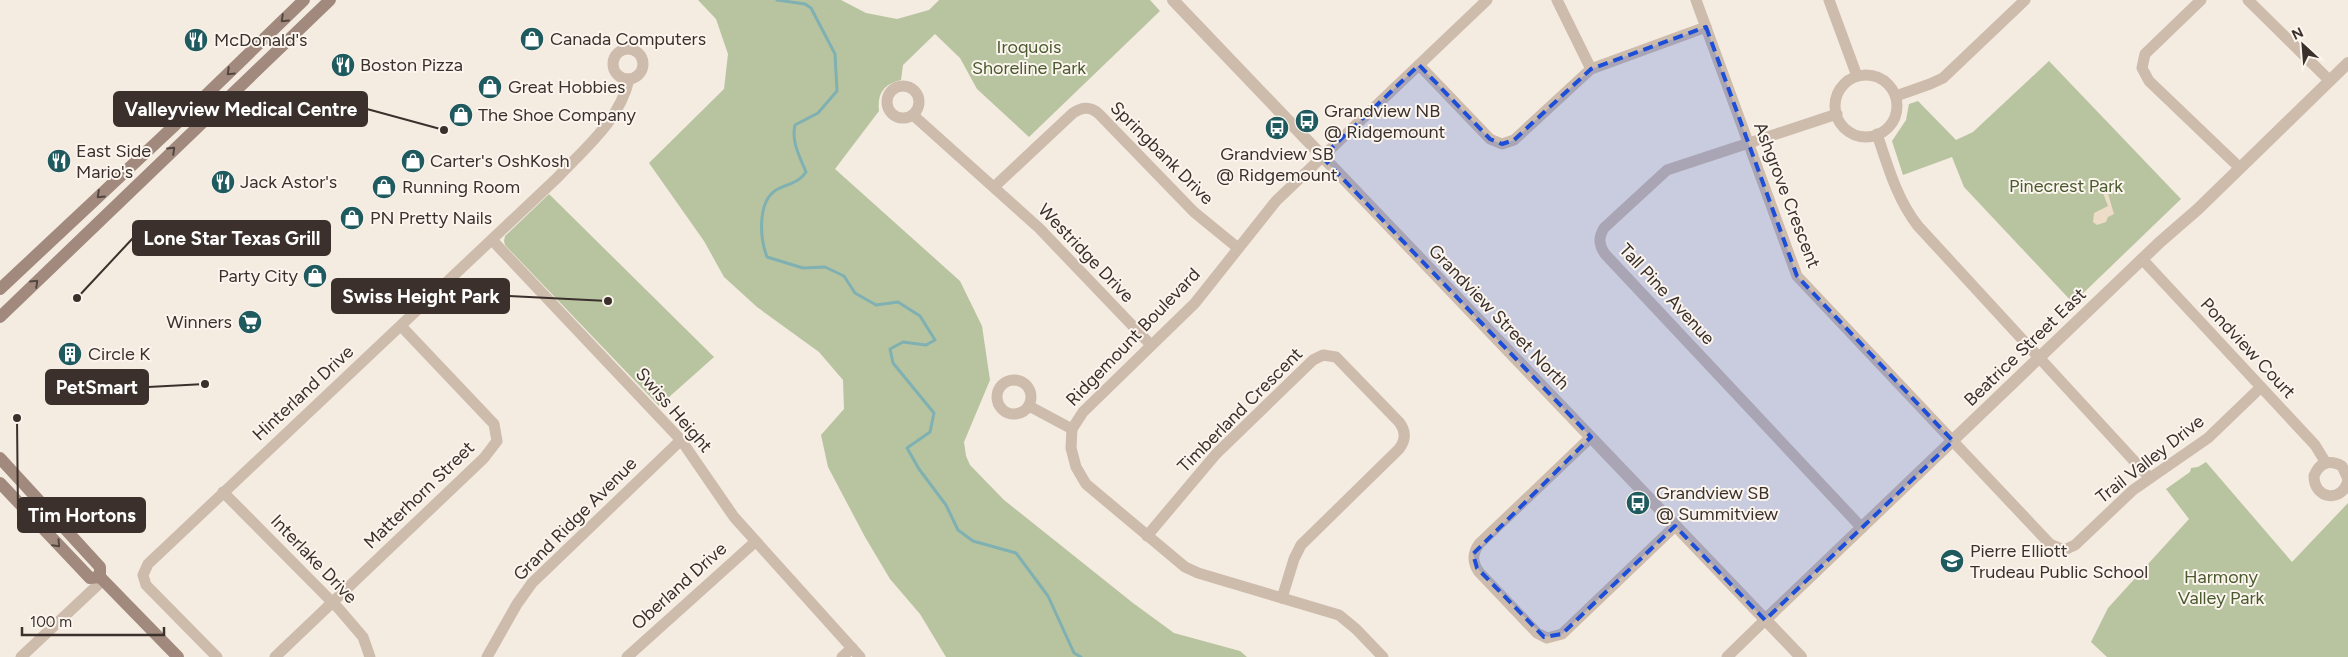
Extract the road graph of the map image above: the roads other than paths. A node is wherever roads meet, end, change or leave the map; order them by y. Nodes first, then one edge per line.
1 (304, 0) edge
2 (330, 0) edge
3 (1173, 0) edge
4 (1487, 0) edge
5 (1557, 0) edge
6 (1696, 0) edge
7 (1829, 0) edge
8 (2025, 0) edge
9 (2201, 0) edge
10 (2248, 0) edge
11 (1706, 28) junction
12 (2348, 63) edge
13 (1419, 65) junction
14 (1590, 69) junction
15 (1857, 76) junction
16 (629, 79) dead end
17 (2330, 80) junction
18 (1896, 96) junction
19 (913, 114) dead end
20 (1837, 114) junction
21 (1877, 134) junction
22 (1748, 143) junction
23 (1322, 157) junction
24 (2240, 168) junction
25 (994, 187) junction
26 (492, 240) junction
27 (1238, 248) junction
28 (2142, 259) junction
29 (0, 289) edge
30 (0, 317) edge
31 (401, 326) junction
32 (1151, 345) junction
33 (2040, 357) junction
34 (2261, 387) junction
35 (1029, 406) dead end
36 (1072, 429) junction
37 (1591, 437) junction
38 (681, 440) junction
39 (1953, 440) junction
40 (0, 458) edge
41 (2326, 463) junction
42 (2150, 477) junction
43 (2348, 479) edge
44 (0, 482) edge
45 (223, 492) junction
46 (1676, 526) junction
47 (1862, 528) junction
48 (1147, 536) junction
49 (756, 542) junction
50 (101, 578) junction
51 (1282, 598) junction
52 (332, 602) junction
53 (1766, 620) junction
54 (856, 653) edge
55 (21, 657) edge
56 (178, 657) edge
57 (217, 657) edge
58 (275, 657) edge
59 (370, 657) edge
60 (488, 657) edge
61 (627, 657) edge
62 (842, 657) edge
63 (1382, 657) edge
64 (1727, 657) edge
65 (1801, 657) edge

1 -> 29 main road
30 -> 2 main road
3 - 23 street, Grandview Street North
4 - 13 street, Ridgemount Boulevard
5 - 14 street
6 - 11 street, Ashgrove Crescent
7 - 15 street
8 - 18 street
9 - 24 street
10 - 17 street
11 - 14 street
11 - 22 street, Ashgrove Crescent
12 - 17 street, Beatrice Street East
13 - 14 street
13 - 23 street, Ridgemount Boulevard
15 - 18 street
15 - 20 street
16 - 26 street, Hinterland Drive
17 - 24 street, Beatrice Street East
18 - 21 street
19 - 25 street, Westridge Drive
20 - 21 street
20 - 22 street, Tall Pine Avenue
21 - 33 street
22 - 39 street, Ashgrove Crescent
22 - 47 street, Tall Pine Avenue
23 - 27 street, Ridgemount Boulevard
23 - 37 street, Grandview Street North
24 - 28 street, Beatrice Street East
25 - 27 street, Springbank Drive
25 - 32 street, Westridge Drive
26 - 31 street, Hinterland Drive
26 - 38 street, Swiss Height
27 - 32 street, Ridgemount Boulevard
28 - 33 street, Beatrice Street East
28 - 34 street, Pondview Court
31 - 45 street, Hinterland Drive
31 - 52 street, Matterhorn Street
32 - 36 street, Ridgemount Boulevard
33 - 39 street, Beatrice Street East
33 - 42 street
34 - 41 street, Pondview Court
34 - 42 street, Trail Valley Drive
35 - 36 street
36 - 48 street, Ridgemount Boulevard
37 - 46 street, Grandview Street North
37 - 46 street
38 - 49 street, Swiss Height
38 - 60 street, Grand Ridge Avenue
39 - 42 street, Trail Valley Drive
39 - 47 street, Beatrice Street East
40 - 50 main road
41 - 43 street, Pondview Court
41 - 43 street, Pondview Court
44 -> 50 main road
45 - 52 street, Interlake Drive
45 - 57 street, Hinterland Drive
46 - 53 street, Grandview Street North
47 - 53 street, Beatrice Street East
48 - 51 street, Ridgemount Boulevard
48 - 51 street, Timberland Crescent
49 - 54 street, Swiss Height
49 - 61 street, Oberland Drive
50 - 55 street
50 - 56 main road
51 - 63 street, Ridgemount Boulevard
52 - 58 street, Matterhorn Street
52 - 59 street, Interlake Drive
53 - 64 street, Beatrice Street East
53 - 65 street, Grandview Street North
54 - 62 street

